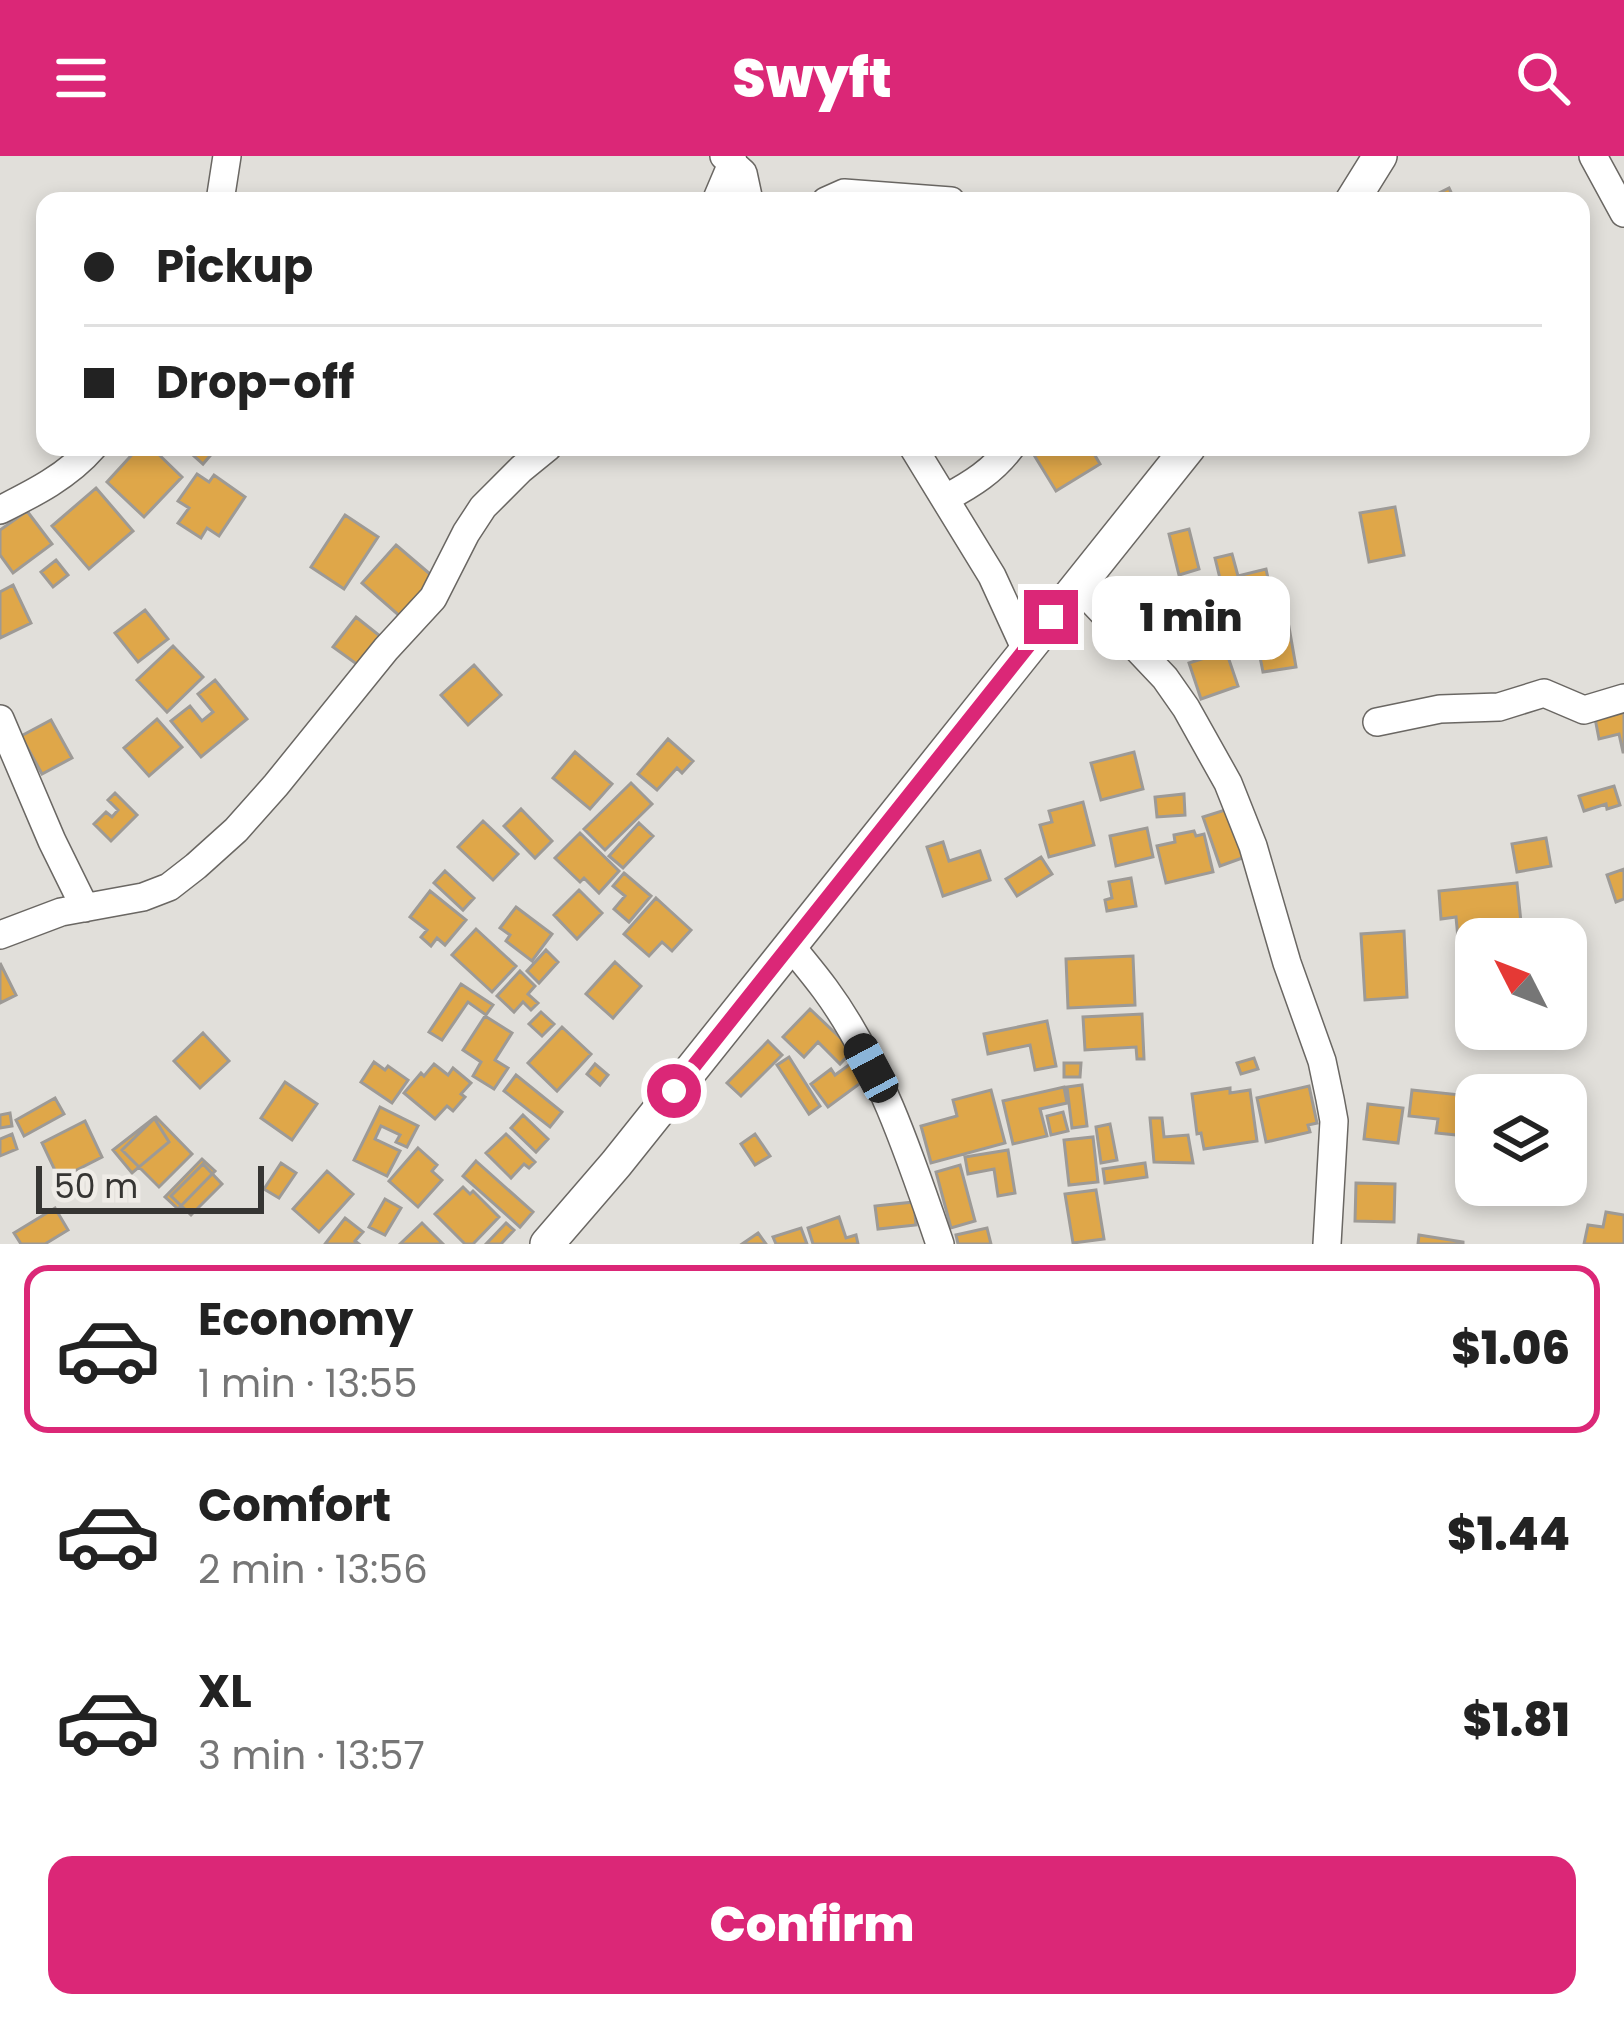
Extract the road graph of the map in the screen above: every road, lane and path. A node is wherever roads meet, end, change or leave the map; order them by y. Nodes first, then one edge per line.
1 (227, 156) edge
2 (1379, 156) edge
3 (1593, 156) edge
4 (739, 158) edge
5 (221, 192) edge
6 (721, 192) edge
7 (748, 192) edge
8 (1357, 192) edge
9 (1624, 213) edge
10 (85, 456) edge
11 (537, 456) edge
12 (919, 456) edge
13 (1004, 456) edge
14 (1182, 456) edge
15 (946, 498) junction
16 (0, 510) edge
17 (1077, 585) junction
18 (1025, 648) junction
19 (1624, 698) edge
20 (0, 719) edge
21 (1377, 722) dead end
22 (85, 908) junction
23 (0, 935) edge
24 (790, 945) junction
25 (547, 1244) edge
26 (940, 1244) edge
27 (1327, 1244) edge

1 - 5 street
2 - 8 street
3 - 9 street
4 - 6 street
4 - 7 street
10 - 16 street
11 - 22 street
12 - 15 street
13 - 15 street
14 - 17 street
15 - 18 street
17 - 18 street
17 - 27 street
18 - 24 street
19 - 21 street
20 - 22 street
22 - 23 street
24 - 25 street
24 - 26 street

